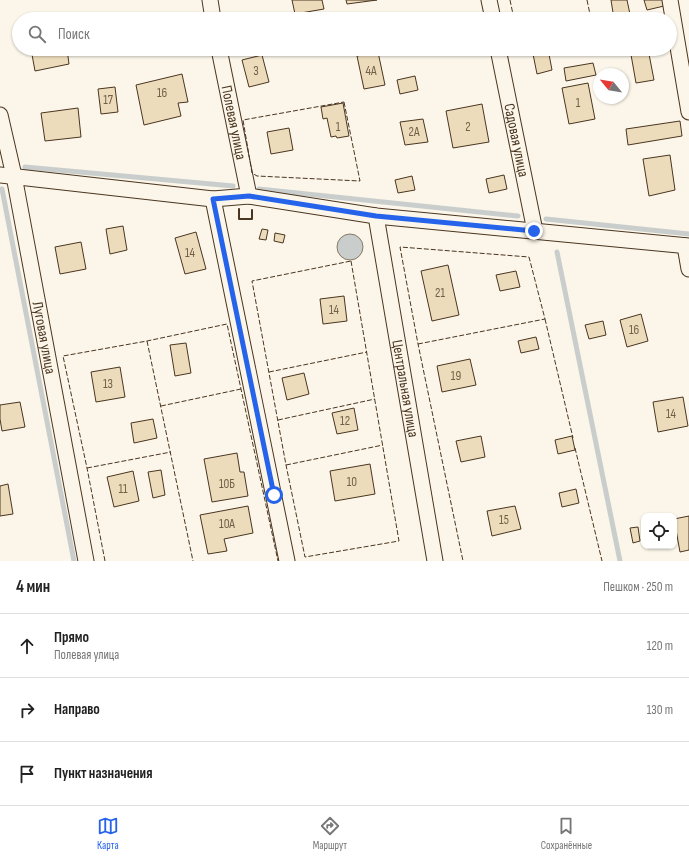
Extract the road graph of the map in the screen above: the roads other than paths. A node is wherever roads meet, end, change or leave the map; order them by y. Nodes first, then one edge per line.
1 (210, 0) edge
2 (489, 0) edge
3 (670, 0) edge
4 (213, 12) edge
5 (491, 12) edge
6 (672, 12) edge
7 (677, 41) edge
8 (221, 56) edge
9 (499, 56) edge
10 (689, 112) edge
11 (0, 114) edge
12 (7, 176) edge
13 (249, 196) junction
14 (213, 199) junction
15 (376, 216) junction
16 (534, 231) junction
17 (687, 246) edge
18 (689, 269) edge
19 (86, 561) edge
20 (287, 561) edge
21 (435, 561) edge

1 - 4 street
2 - 5 street
3 - 6 street
7 - 10 street
8 - 13 street, Полевая улица
9 - 16 street, Садовая улица
11 - 12 street, Луговая улица
12 - 14 street
12 - 19 street, Луговая улица
13 - 14 street
13 - 15 street
14 - 20 street
15 - 16 street
15 - 21 street, Центральная улица
16 - 17 street
17 - 18 street

